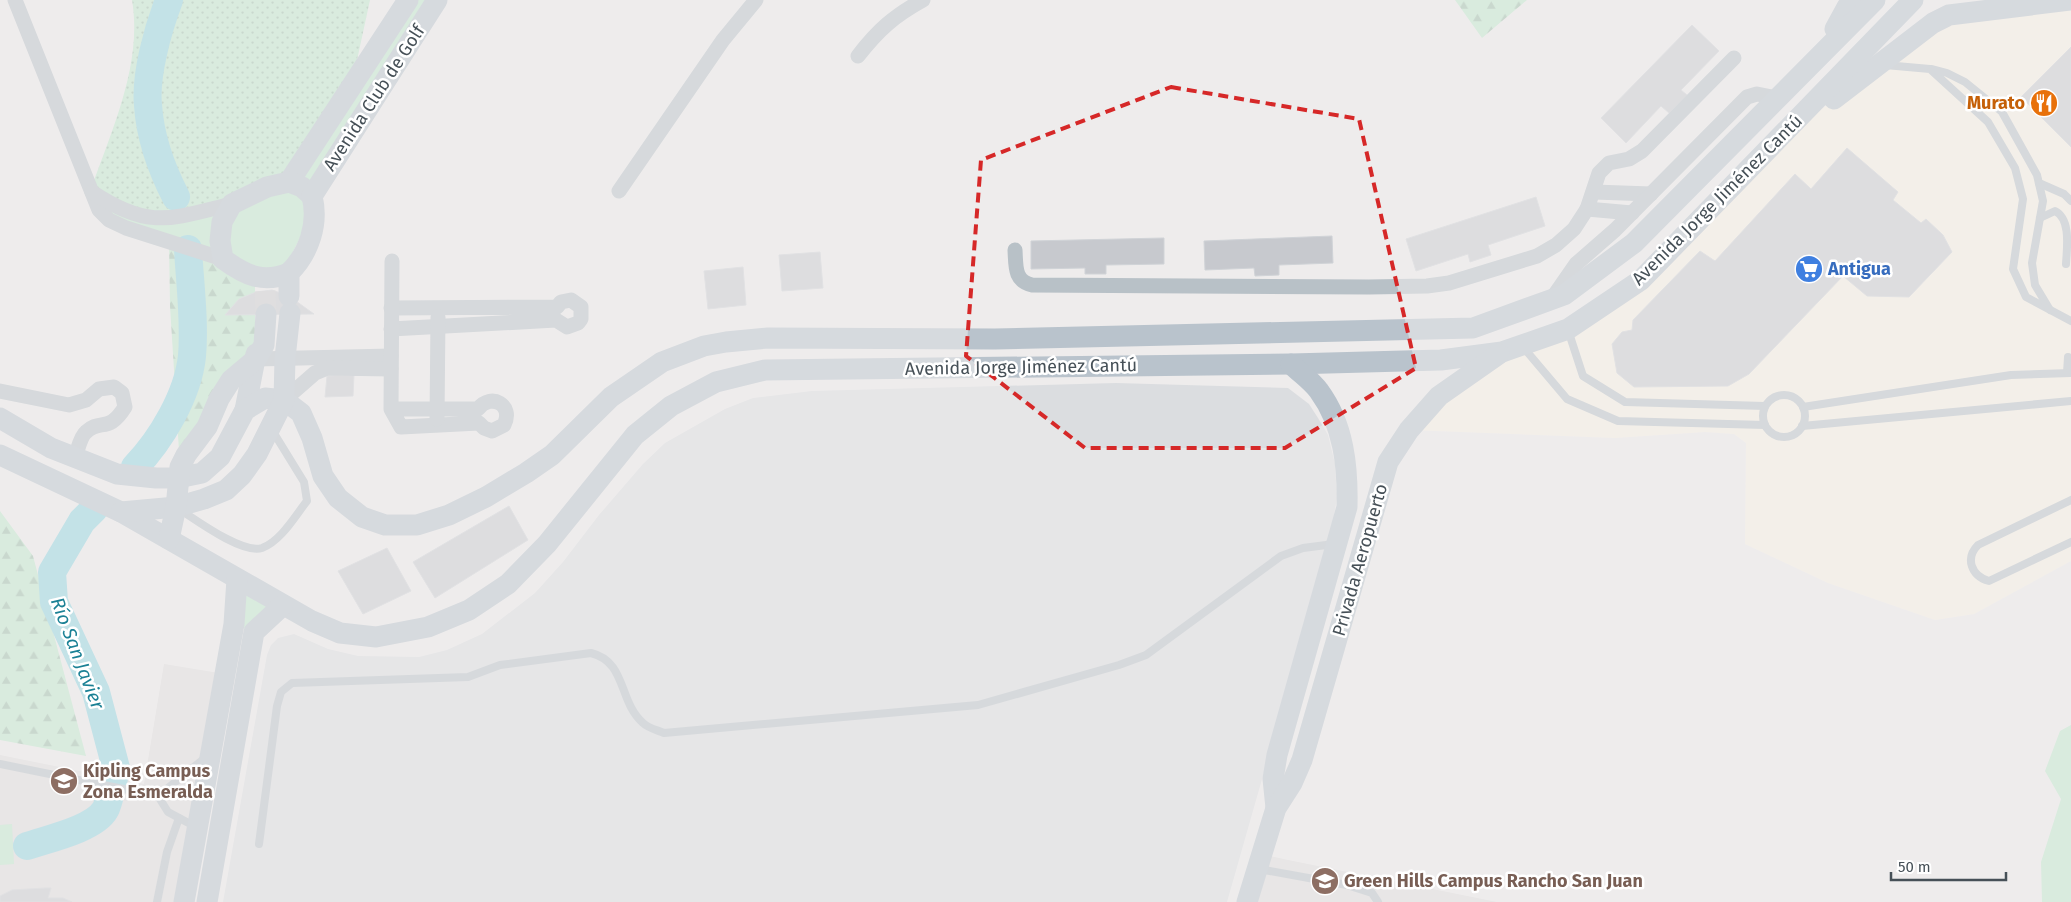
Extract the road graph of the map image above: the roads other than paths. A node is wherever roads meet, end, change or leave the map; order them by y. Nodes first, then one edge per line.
1 (15, 0) edge
2 (408, 0) edge
3 (437, 0) edge
4 (756, 0) edge
5 (924, 0) edge
6 (1875, 0) edge
7 (1913, 0) edge
8 (2071, 0) edge
9 (1846, 2) edge
10 (1825, 48) junction
11 (858, 56) dead end
12 (1734, 58) dead end
13 (1878, 65) junction
14 (1930, 69) junction
15 (1777, 98) junction
16 (1770, 148) junction
17 (289, 182) junction
18 (2039, 183) junction
19 (619, 191) dead end
20 (90, 192) junction
21 (1594, 192) junction
22 (1651, 194) junction
23 (312, 196) junction
24 (2071, 201) edge
25 (232, 204) junction
26 (1588, 209) junction
27 (1632, 213) junction
28 (2040, 218) junction
29 (1015, 250) dead end
30 (223, 259) junction
31 (392, 261) dead end
32 (2066, 264) dead end
33 (273, 295) junction
34 (1551, 300) junction
35 (493, 307) junction
36 (391, 308) junction
37 (438, 308) junction
38 (2051, 311) junction
39 (2071, 321) edge
40 (494, 323) junction
41 (438, 326) junction
42 (391, 329) junction
43 (1568, 329) junction
44 (1512, 349) junction
45 (2068, 357) dead end
46 (285, 358) junction
47 (256, 359) junction
48 (327, 362) junction
49 (391, 362) junction
50 (1291, 364) junction
51 (2069, 373) edge
52 (0, 391) edge
53 (284, 400) junction
54 (2071, 401) edge
55 (1766, 406) junction
56 (1802, 407) junction
57 (391, 409) junction
58 (437, 409) junction
59 (245, 410) junction
60 (0, 418) edge
61 (437, 424) junction
62 (1765, 425) junction
63 (269, 426) junction
64 (1802, 426) junction
65 (0, 455) edge
66 (75, 457) junction
67 (178, 478) junction
68 (2071, 500) edge
69 (176, 507) junction
70 (121, 512) junction
71 (169, 539) junction
72 (2071, 542) edge
73 (1336, 544) junction
74 (237, 578) junction
75 (283, 605) junction
76 (234, 624) junction
77 (254, 632) junction
78 (235, 744) junction
79 (211, 748) junction
80 (0, 764) edge
81 (158, 796) junction
82 (1276, 808) junction
83 (202, 827) junction
84 (259, 844) dead end
85 (1257, 869) junction
86 (157, 902) edge
87 (184, 902) edge
88 (207, 902) edge
89 (1247, 902) edge
90 (1378, 902) edge

1 - 20 street
2 - 17 main road, Avenida Club de Golf
3 - 23 main road, Avenida Club de Golf
4 - 19 street
5 - 11 street
6 - 10 main road, Avenida Jorge Jiménez Cantú
7 - 16 main road, Avenida Jorge Jiménez Cantú
8 - 13 main road
9 - 10 main road
10 - 15 main road, Avenida Jorge Jiménez Cantú
12 - 21 street
13 - 14 lane
13 - 16 main road
14 - 18 lane
14 - 38 lane
15 - 22 street
15 - 34 main road, Avenida Jorge Jiménez Cantú
16 - 43 main road, Avenida Jorge Jiménez Cantú
17 - 23 main road
17 - 25 main road
18 - 24 lane
18 - 28 lane
20 - 25 street
20 - 30 street
21 - 22 street
21 - 26 street
22 - 27 street
23 - 33 main road
25 - 30 main road
26 - 27 street
26 - 29 street
27 - 34 street
28 - 32 lane
28 - 38 lane
30 - 33 main road
31 - 36 street
33 - 46 main road
33 - 47 main road
34 - 53 main road, Avenida Jorge Jiménez Cantú
35 - 37 street
35 - 40 street
35 - 40 street
36 - 37 street
36 - 42 street
37 - 41 street
38 - 39 lane
40 - 41 street
41 - 42 street
41 - 58 street
42 - 49 street
43 - 44 main road, Avenida Jorge Jiménez Cantú
43 - 55 lane
44 - 50 main road, Avenida Jorge Jiménez Cantú
44 - 62 lane
44 - 82 main road, Privada Aeropuerto
45 - 51 lane
46 - 47 street
46 - 48 street
46 - 53 main road
47 - 59 main road
47 - 67 main road
48 - 49 street
48 - 53 street
49 - 57 street
50 - 73 main road, Privada Aeropuerto
50 - 75 main road, Avenida Jorge Jiménez Cantú
51 - 56 lane
52 - 66 street
53 - 59 main road
53 - 63 main road
54 - 64 lane
55 - 56 lane
55 - 62 lane
56 - 64 lane
57 - 58 street
57 - 61 street
58 - 61 street
58 - 61 street
59 - 67 main road
60 - 66 main road
62 - 64 lane
63 - 69 main road
63 - 69 lane
65 - 70 main road, Avenida Jorge Jiménez Cantú
66 - 67 main road
67 - 69 main road
68 - 72 lane
69 - 70 main road
69 - 71 main road
70 - 71 main road, Avenida Jorge Jiménez Cantú
71 - 74 main road, Avenida Jorge Jiménez Cantú
73 - 82 main road, Privada Aeropuerto
73 - 84 lane
74 - 75 main road, Avenida Jorge Jiménez Cantú
74 - 76 main road
75 - 77 main road
76 - 77 main road
76 - 79 main road
77 - 78 main road
78 - 79 main road
78 - 83 main road
79 - 81 lane
79 - 83 main road
80 - 81 lane
81 - 83 lane
82 - 85 main road, Privada Aeropuerto
83 - 86 lane
83 - 87 main road
83 - 88 main road
85 - 89 main road, Privada Aeropuerto
85 - 90 lane

